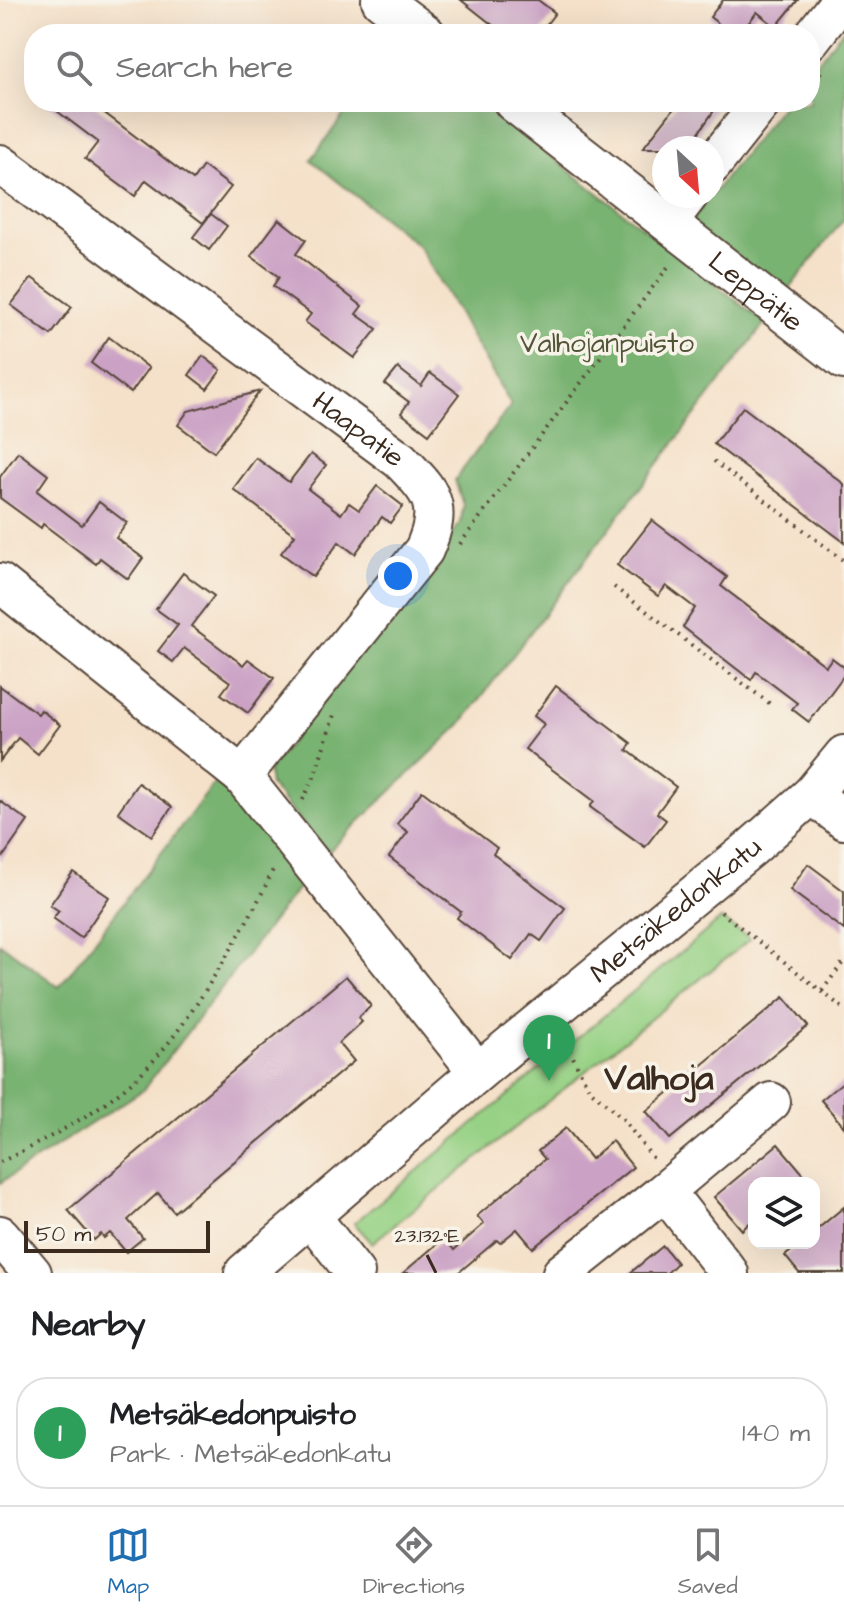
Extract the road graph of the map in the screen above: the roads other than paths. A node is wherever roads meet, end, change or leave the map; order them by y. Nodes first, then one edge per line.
1 (381, 0) edge
2 (841, 0) edge
3 (413, 24) edge
4 (820, 27) edge
5 (527, 112) edge
6 (754, 112) edge
7 (724, 150) edge
8 (0, 164) edge
9 (682, 219) edge
10 (844, 360) edge
11 (0, 583) edge
12 (844, 755) edge
13 (242, 776) junction
14 (812, 794) junction
15 (844, 820) edge
16 (478, 1072) junction
17 (771, 1102) dead end
18 (668, 1188) junction
19 (312, 1218) junction
20 (0, 1235) edge
21 (32, 1273) edge
22 (244, 1273) edge
23 (355, 1273) edge
24 (562, 1273) edge
25 (729, 1273) edge

1 - 3 street
2 - 4 street
5 - 9 street, Leppätie
6 - 7 street
8 - 13 street, Haapatie
9 - 10 street, Leppätie
11 - 13 street
12 - 14 street, Metsäkedonkatu
13 - 16 street
14 - 15 street
14 - 16 street, Metsäkedonkatu
16 - 19 street, Metsäkedonkatu
17 - 18 street
18 - 24 street
18 - 25 street
19 - 22 street, Metsäkedonkatu
19 - 23 street
20 - 21 street

